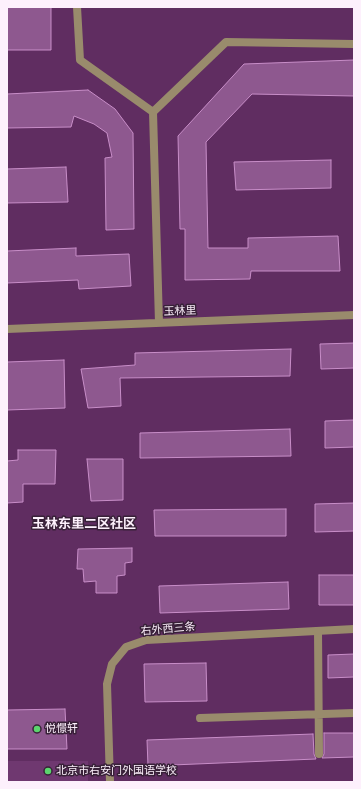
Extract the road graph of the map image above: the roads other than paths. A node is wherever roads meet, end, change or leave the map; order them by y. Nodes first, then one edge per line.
1 (77, 7) edge
2 (354, 44) edge
3 (153, 112) junction
4 (354, 315) edge
5 (159, 323) junction
6 (7, 329) edge
7 (354, 629) edge
8 (318, 631) junction
9 (354, 713) edge
10 (318, 714) junction
11 (200, 718) dead end
12 (319, 754) dead end
13 (110, 782) edge

1 - 3 street
2 - 3 street
3 - 5 street
4 - 5 street, 玉林里
5 - 6 street, 玉林里
7 - 8 street, 右外西三条
8 - 10 street
8 - 13 street, 右外西三条
9 - 10 street
10 - 11 street
10 - 12 street

